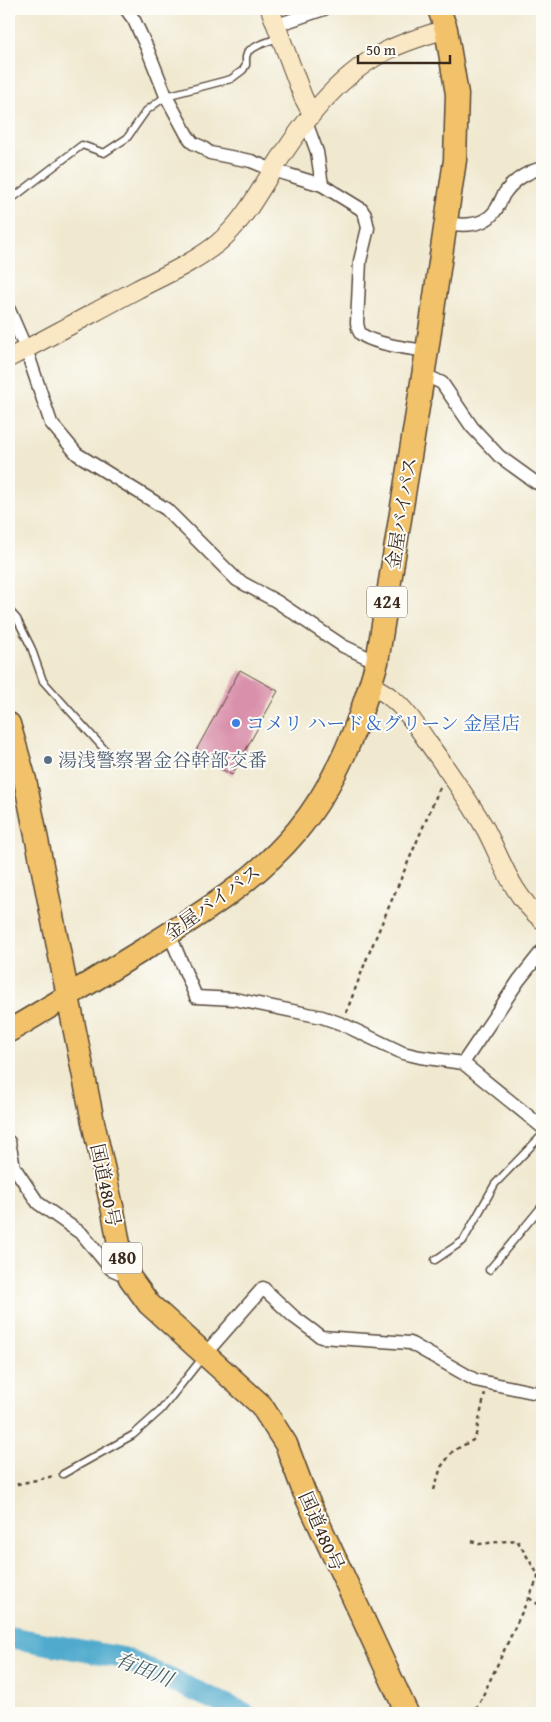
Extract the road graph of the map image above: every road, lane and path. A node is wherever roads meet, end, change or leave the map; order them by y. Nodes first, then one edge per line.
1 (126, 9) edge
2 (270, 9) edge
3 (324, 9) edge
4 (442, 19) edge
5 (279, 31) junction
6 (166, 96) junction
7 (309, 118) junction
8 (542, 168) edge
9 (273, 170) junction
10 (322, 185) junction
11 (9, 200) edge
12 (446, 223) junction
13 (9, 310) edge
14 (26, 349) junction
15 (427, 351) junction
16 (9, 358) edge
17 (423, 374) junction
18 (542, 485) edge
19 (9, 610) edge
20 (377, 662) junction
21 (371, 685) junction
22 (9, 724) edge
23 (114, 760) dead end
24 (448, 770) junction
25 (542, 920) edge
26 (169, 933) junction
27 (542, 951) edge
28 (68, 997) junction
29 (342, 1024) junction
30 (9, 1030) edge
31 (463, 1063) junction
32 (542, 1127) edge
33 (542, 1135) edge
34 (9, 1142) edge
35 (542, 1206) edge
36 (435, 1260) dead end
37 (489, 1270) dead end
38 (130, 1278) junction
39 (205, 1354) junction
40 (487, 1383) junction
41 (542, 1394) edge
42 (63, 1474) joint
43 (9, 1486) edge
44 (434, 1490) dead end
45 (472, 1541) dead end
46 (529, 1598) junction
47 (542, 1607) edge
48 (407, 1713) edge
49 (468, 1713) edge

1 - 6 street
2 - 5 street
3 - 5 street
4 - 7 street
4 - 12 highway, 金屋バイパス / 424
5 - 6 lane
5 - 7 street
6 - 9 street
6 - 11 lane
7 - 9 street
7 - 10 street
8 - 12 street
9 - 10 street
9 - 14 street
10 - 15 street
12 - 15 highway, 金屋バイパス / 424
13 - 14 street
14 - 16 street
14 - 20 street
15 - 17 highway, 金屋バイパス / 424
17 - 18 street
17 - 20 highway, 金屋バイパス / 424
19 - 23 lane
20 - 21 highway, 金屋バイパス / 424
21 - 24 street
21 - 26 highway, 金屋バイパス / 424
22 - 28 highway, 国道480号 / 480
24 - 25 street
24 - 29 path
26 - 28 highway, 金屋バイパス / 424
26 - 29 street
27 - 31 street
28 - 30 highway, 金屋バイパス / 424
28 - 38 highway, 国道480号 / 480
29 - 31 street
31 - 32 street
33 - 36 lane
34 - 38 street
35 - 37 lane
38 - 39 highway, 国道480号 / 480
39 - 40 street
39 - 42 lane
39 - 48 highway, 国道480号 / 480
40 - 41 street
40 - 44 path
42 - 43 path
45 - 46 path
46 - 47 path
46 - 49 path

